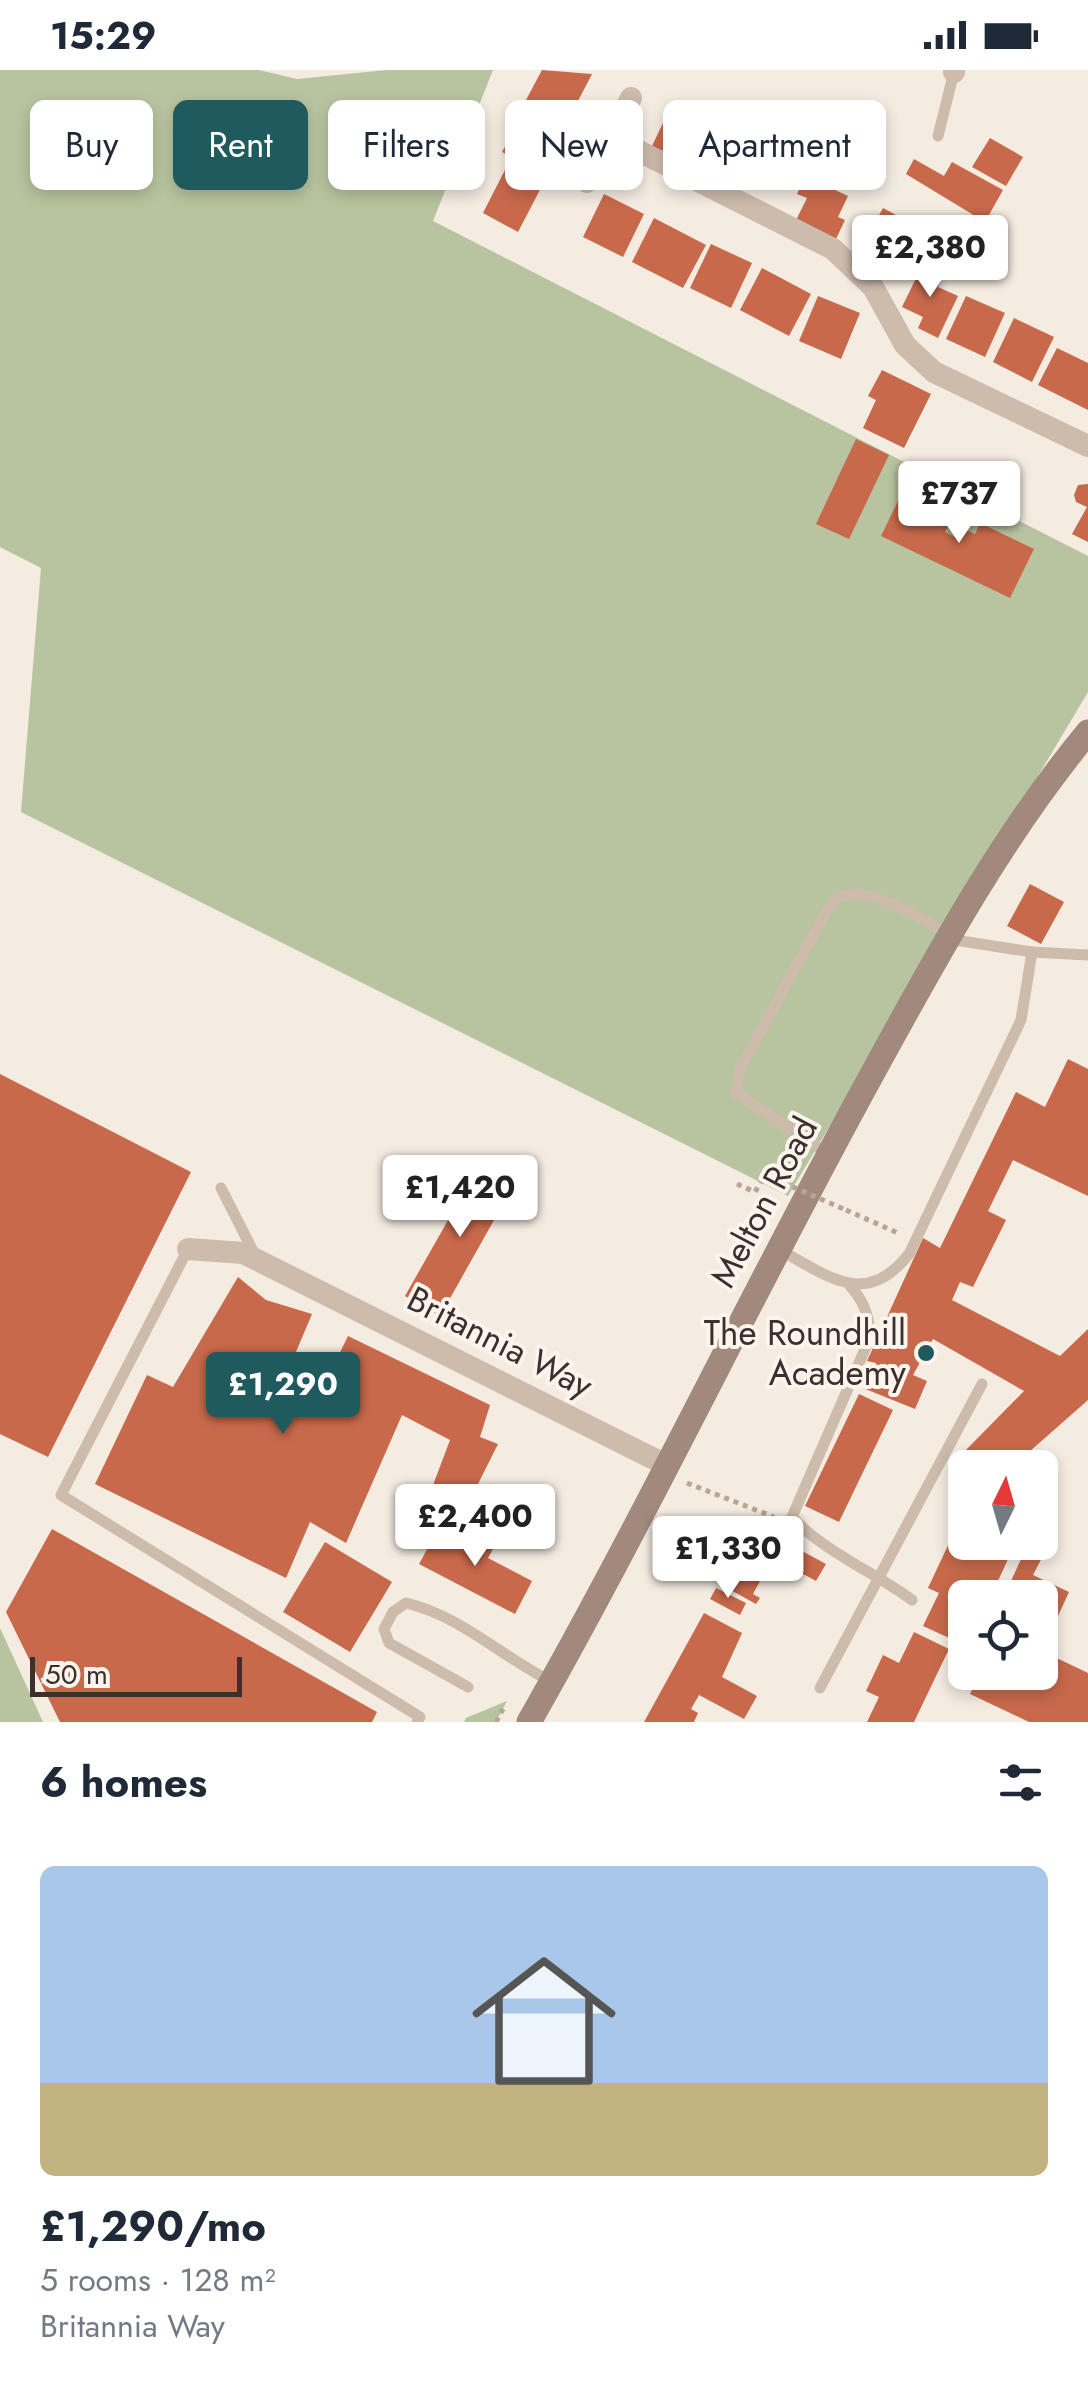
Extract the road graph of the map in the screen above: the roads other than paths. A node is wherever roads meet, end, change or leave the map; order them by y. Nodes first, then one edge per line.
1 (954, 71) edge
2 (938, 136) dead end
3 (643, 153) edge
4 (1088, 446) edge
5 (1088, 732) edge
6 (948, 936) junction
7 (1032, 952) junction
8 (1088, 955) edge
9 (828, 1154) junction
10 (221, 1188) dead end
11 (777, 1248) junction
12 (188, 1249) joint
13 (258, 1260) junction
14 (850, 1286) junction
15 (982, 1384) dead end
16 (668, 1466) junction
17 (878, 1575) junction
18 (912, 1600) dead end
19 (552, 1682) junction
20 (468, 1687) dead end
21 (820, 1688) dead end
22 (417, 1722) edge
23 (529, 1722) edge

1 - 2 lane
3 - 4 street
5 - 6 street, Melton Road
6 - 7 lane
6 - 9 street, Melton Road
6 - 9 lane
7 - 8 lane
7 - 14 lane
9 - 11 street, Melton Road
10 - 13 lane
11 - 14 lane
11 - 16 street, Melton Road
12 - 13 street, Britannia Way
12 - 22 lane
13 - 16 street, Britannia Way
14 - 17 lane
15 - 17 lane
16 - 19 street, Melton Road
17 - 18 lane
17 - 21 lane
19 - 20 lane
19 - 23 street, Melton Road

